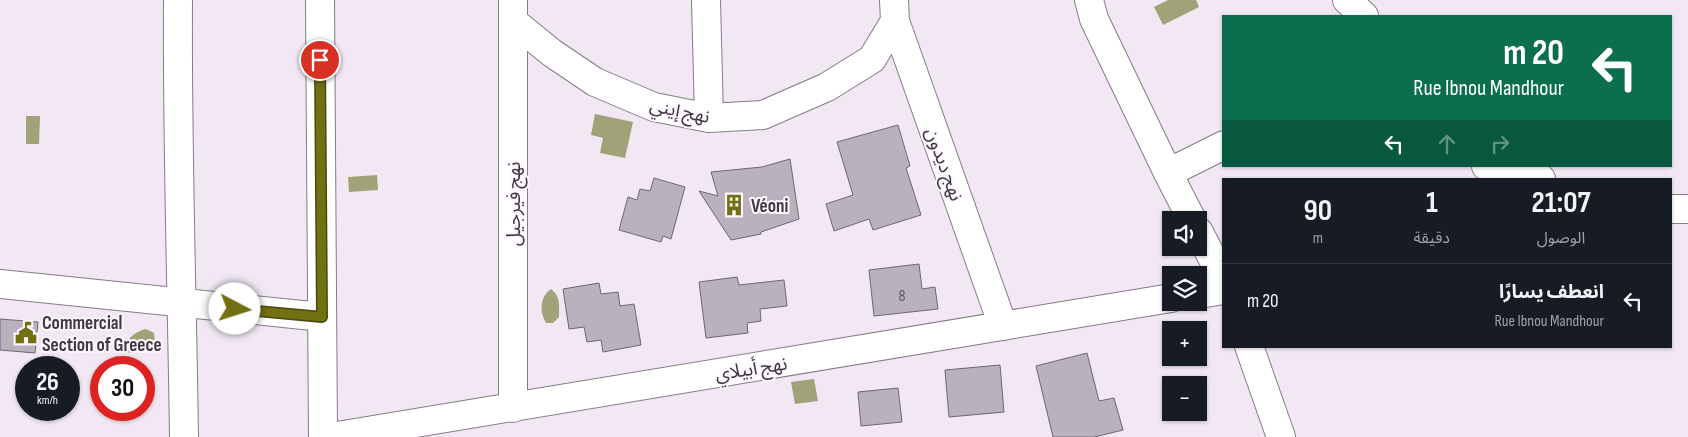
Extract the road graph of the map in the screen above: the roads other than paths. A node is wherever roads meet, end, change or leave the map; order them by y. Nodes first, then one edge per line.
1 (178, 0) edge
2 (320, 0) edge
3 (706, 0) edge
4 (1088, 0) edge
5 (1347, 0) edge
6 (513, 11) edge
7 (894, 11) edge
8 (1363, 15) edge
9 (709, 118) junction
10 (1222, 146) edge
11 (1488, 167) edge
12 (1530, 167) edge
13 (1168, 172) junction
14 (1514, 178) edge
15 (1541, 178) edge
16 (1672, 209) edge
17 (1688, 209) edge
18 (1188, 211) edge
19 (1207, 248) edge
20 (1222, 277) edge
21 (0, 284) edge
22 (1222, 290) edge
23 (1207, 293) edge
24 (1162, 300) edge
25 (182, 304) junction
26 (322, 317) junction
27 (1003, 326) junction
28 (1250, 348) edge
29 (513, 408) junction
30 (184, 437) edge
31 (323, 437) edge
32 (331, 437) edge
33 (1281, 437) edge

1 - 25 street
2 - 26 street
3 - 9 street
4 - 13 street
5 - 8 street
6 - 9 street, نهج إيني
6 - 29 street, نهج فيرجيل
7 - 9 street, نهج إيني
7 - 27 street, نهج ديدون
10 - 13 street
11 - 14 street
12 - 15 street
13 - 18 street
16 - 17 street
19 - 20 street
21 - 25 street
22 - 23 street
24 - 27 street, نهج أبيلاي
25 - 26 street
25 - 30 street
26 - 31 street
27 - 29 street, نهج أبيلاي
28 - 33 street
29 - 32 street, نهج أبيلاي

